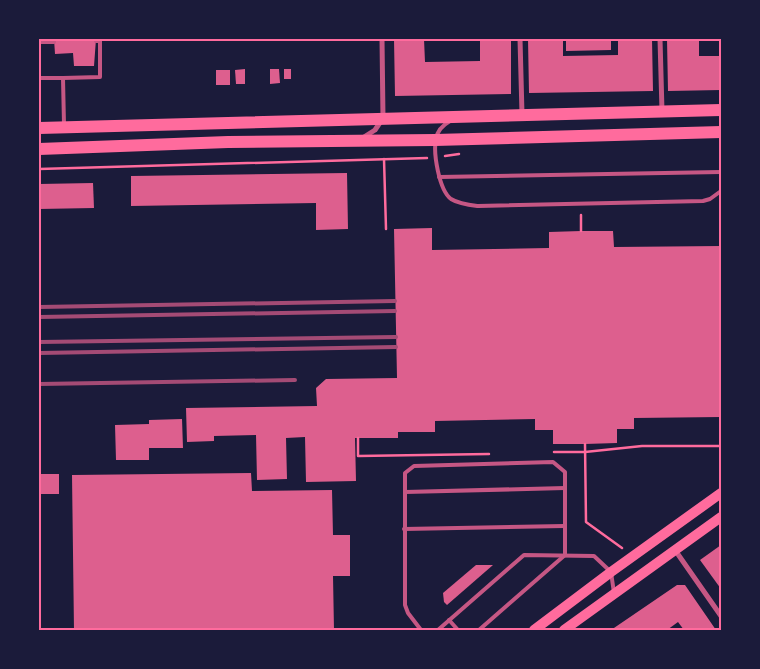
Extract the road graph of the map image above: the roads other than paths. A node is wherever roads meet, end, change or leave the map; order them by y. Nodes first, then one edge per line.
1 (382, 39) edge
2 (520, 39) edge
3 (660, 39) edge
4 (98, 41) dead end
5 (39, 42) edge
6 (54, 42) dead end
7 (39, 78) edge
8 (63, 78) junction
9 (721, 110) edge
10 (662, 111) junction
11 (522, 115) junction
12 (461, 116) junction
13 (383, 118) junction
14 (64, 127) junction
15 (39, 128) edge
16 (721, 132) edge
17 (359, 140) junction
18 (435, 140) junction
19 (39, 149) edge
20 (721, 172) edge
21 (439, 177) junction
22 (721, 190) edge
23 (565, 488) junction
24 (405, 492) junction
25 (721, 493) edge
26 (721, 517) edge
27 (564, 526) junction
28 (404, 529) junction
29 (675, 550) junction
30 (565, 555) junction
31 (611, 572) junction
32 (614, 593) junction
33 (721, 616) edge
34 (449, 620) junction
35 (421, 630) edge
36 (438, 630) edge
37 (458, 630) edge
38 (479, 630) edge
39 (534, 630) edge
40 (564, 630) edge

1 - 13 street
2 - 11 street
3 - 10 street
4 - 8 lane
5 - 6 lane
7 - 8 lane
8 - 14 lane
9 - 10 main road
10 - 11 main road
11 - 12 main road
12 - 13 main road
12 - 18 lane
13 - 14 main road
13 - 17 street
14 - 15 main road
16 - 18 main road
17 - 18 main road
17 - 19 main road
18 - 21 lane
20 - 21 lane
21 - 22 lane
23 - 24 lane
23 - 24 lane
23 - 27 lane
24 - 28 lane
25 - 31 main road
26 - 29 main road
27 - 28 lane
27 - 30 lane
28 - 35 lane
29 - 32 main road
29 - 33 street
30 - 31 lane
30 - 34 lane
30 - 38 lane
31 - 32 lane
31 - 39 main road
32 - 40 main road
34 - 36 lane
34 - 37 lane

